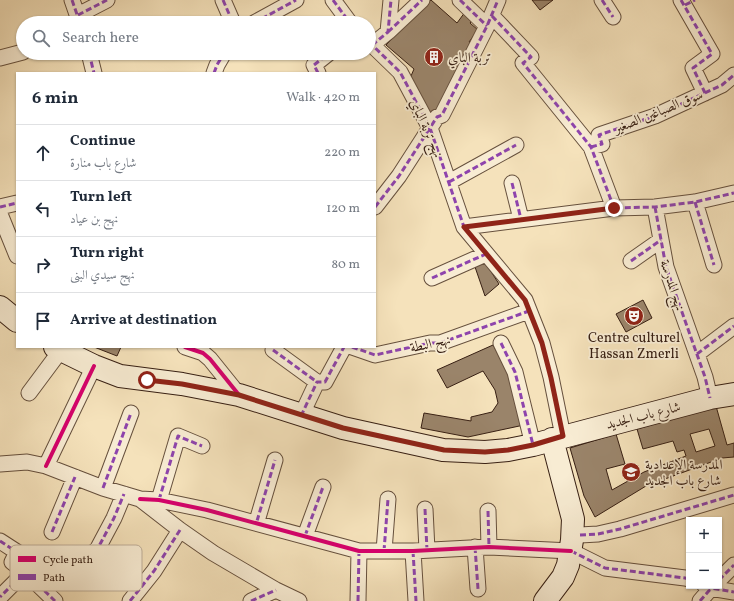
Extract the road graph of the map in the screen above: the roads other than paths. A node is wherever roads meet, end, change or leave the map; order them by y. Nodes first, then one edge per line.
1 (72, 0) edge
2 (107, 0) edge
3 (223, 0) edge
4 (296, 0) edge
5 (332, 0) edge
6 (391, 0) edge
7 (422, 0) edge
8 (460, 0) edge
9 (498, 0) edge
10 (602, 0) edge
11 (687, 2) edge
12 (78, 16) edge
13 (83, 16) edge
14 (230, 16) edge
15 (267, 16) edge
16 (345, 16) edge
17 (613, 17) dead end
18 (489, 21) junction
19 (388, 32) junction
20 (376, 40) edge
21 (376, 48) edge
22 (16, 54) edge
23 (0, 58) edge
24 (91, 60) edge
25 (220, 60) edge
26 (320, 60) edge
27 (94, 72) edge
28 (214, 72) edge
29 (318, 72) edge
30 (734, 75) edge
31 (705, 93) junction
32 (430, 128) junction
33 (516, 145) dead end
34 (591, 148) junction
35 (449, 182) junction
36 (512, 183) dead end
37 (734, 193) edge
38 (695, 202) junction
39 (16, 203) edge
40 (376, 206) edge
41 (655, 207) junction
42 (0, 208) edge
43 (614, 208) junction
44 (0, 214) edge
45 (521, 220) junction
46 (464, 227) junction
47 (661, 240) junction
48 (16, 254) edge
49 (486, 254) junction
50 (631, 262) dead end
51 (714, 264) dead end
52 (432, 278) dead end
53 (0, 307) edge
54 (529, 311) junction
55 (16, 320) edge
56 (734, 326) edge
57 (501, 343) dead end
58 (188, 348) edge
59 (343, 348) edge
60 (355, 348) edge
61 (58, 349) edge
62 (273, 350) dead end
63 (697, 354) junction
64 (94, 366) junction
65 (317, 382) junction
66 (29, 393) dead end
67 (734, 394) edge
68 (239, 395) junction
69 (710, 398) junction
70 (131, 413) dead end
71 (301, 416) junction
72 (549, 440) junction
73 (202, 446) dead end
74 (275, 460) dead end
75 (0, 464) edge
76 (46, 466) junction
77 (75, 477) junction
78 (323, 487) dead end
79 (103, 488) junction
80 (124, 494) junction
81 (734, 495) edge
82 (388, 499) dead end
83 (140, 500) junction
84 (159, 500) junction
85 (425, 509) dead end
86 (488, 511) dead end
87 (257, 521) dead end
88 (180, 530) junction
89 (52, 532) dead end
90 (305, 536) junction
91 (0, 541) edge
92 (576, 543) junction
93 (100, 545) edge
94 (10, 547) edge
95 (482, 547) junction
96 (420, 550) junction
97 (359, 551) junction
98 (384, 551) junction
99 (734, 565) edge
100 (722, 576) edge
101 (686, 578) edge
102 (142, 586) edge
103 (10, 587) edge
104 (722, 588) edge
105 (478, 589) dead end
106 (709, 589) edge
107 (276, 590) junction
108 (45, 591) edge
109 (138, 591) edge
110 (734, 592) edge
111 (0, 597) edge
112 (55, 601) edge
113 (130, 601) edge
114 (251, 601) edge
115 (299, 601) edge
116 (358, 601) edge
117 (416, 601) edge
118 (545, 601) edge
119 (700, 601) edge

1 - 12 street
2 - 13 street
3 - 14 street
4 - 15 street
5 - 16 street
6 - 19 street
7 - 19 street
8 - 18 street
9 - 18 street
10 - 17 street
11 - 31 street
18 - 32 street
18 - 34 street
19 - 20 street
21 - 32 street, نهج تربة الباي
22 - 23 street
24 - 27 street
25 - 28 street
26 - 29 street
30 - 31 street, سوق الصباغين الصغير
31 - 34 street, سوق الصباغين الصغير
32 - 35 street, نهج تربة الباي
32 - 40 street
33 - 35 street
34 - 43 street
35 - 46 street, نهج تربة الباي
36 - 45 street
37 - 38 street
38 - 41 street
38 - 51 street
39 - 42 street
41 - 43 street
41 - 47 street, نهج المدرسة
43 - 45 street
44 - 48 street
45 - 46 street
46 - 49 street
47 - 50 street, نهج المدرسة
47 - 63 street, نهج المدرسة
49 - 52 street
49 - 54 street
53 - 55 main road
54 - 60 street, نهج البطة
54 - 72 street
56 - 63 street
57 - 72 street
58 - 68 street
59 - 65 street
61 - 64 main road, شارع باب الجديد
61 - 66 street
62 - 65 street
63 - 69 street, نهج المدرسة
64 - 68 main road, شارع باب الجديد
64 - 76 street
65 - 71 street
67 - 69 main road, شارع باب الجديد
68 - 71 main road, شارع باب الجديد
69 - 72 main road, شارع باب الجديد
70 - 79 street
71 - 72 main road, شارع باب الجديد
72 - 92 main road
73 - 84 street
74 - 87 street
75 - 76 street
76 - 77 street
77 - 79 street
77 - 89 street
78 - 90 street
79 - 80 street
80 - 83 street
80 - 93 street
81 - 92 street
82 - 98 street
83 - 84 street
83 - 88 street
84 - 90 street
85 - 96 street
86 - 95 street
88 - 102 street
88 - 107 street
90 - 97 street
91 - 94 street
92 - 95 street
92 - 101 street
92 - 118 main road
95 - 96 street
95 - 105 street
96 - 98 street
96 - 117 street
97 - 98 street
97 - 116 street
99 - 100 street
103 - 111 street
104 - 110 street
106 - 119 street
107 - 114 street
107 - 115 street
108 - 112 street
109 - 113 street

